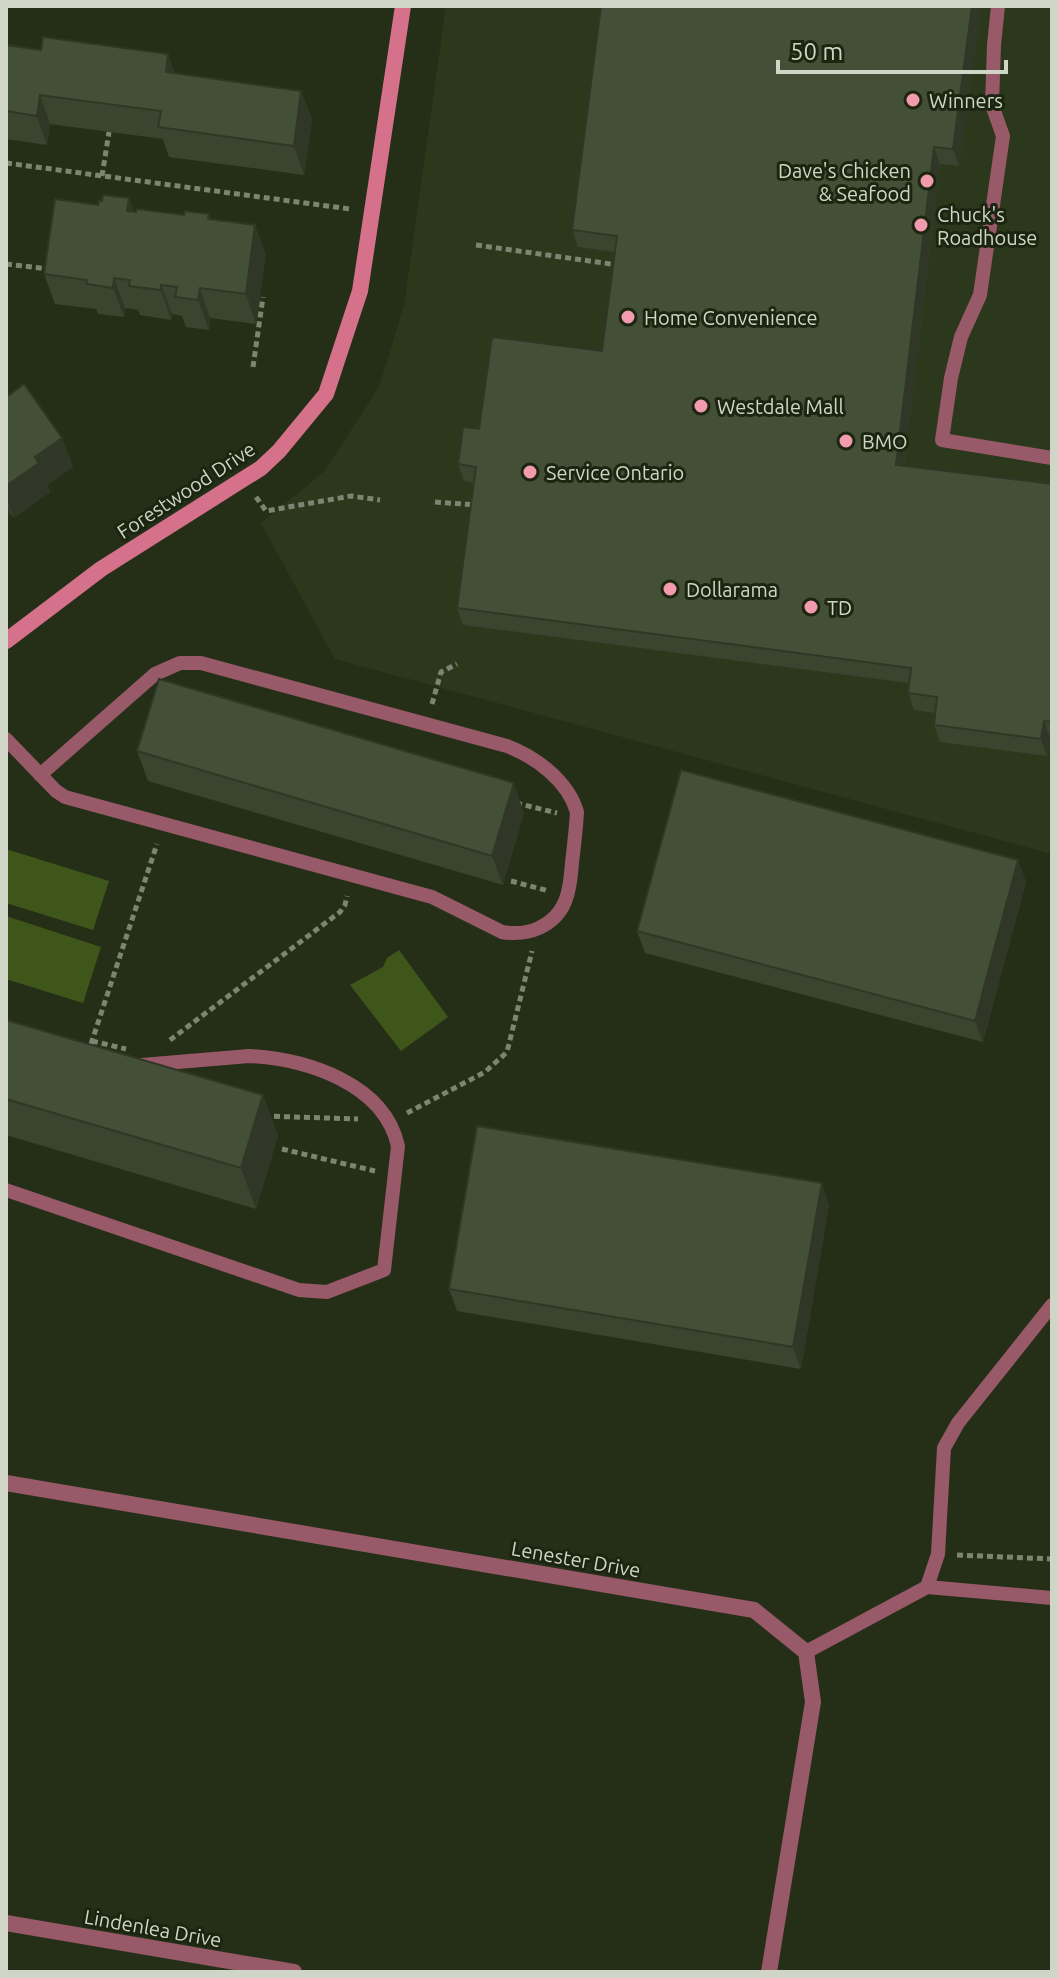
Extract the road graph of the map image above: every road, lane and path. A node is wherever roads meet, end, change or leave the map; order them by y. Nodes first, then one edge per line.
1 (403, 6) edge
2 (998, 6) edge
3 (109, 132) edge
4 (6, 163) edge
5 (102, 176) junction
6 (372, 212) junction
7 (476, 245) dead end
8 (6, 264) edge
9 (622, 266) edge
10 (60, 271) edge
11 (263, 297) dead end
12 (253, 367) dead end
13 (1052, 458) edge
14 (243, 480) junction
15 (380, 500) dead end
16 (435, 502) dead end
17 (479, 505) edge
18 (6, 641) edge
19 (457, 664) dead end
20 (430, 708) dead end
21 (6, 739) edge
22 (40, 775) junction
23 (512, 802) edge
24 (577, 812) junction
25 (164, 824) junction
26 (352, 875) junction
27 (511, 881) dead end
28 (571, 888) junction
29 (528, 932) junction
30 (92, 1041) junction
31 (164, 1043) dead end
32 (90, 1049) edge
33 (134, 1050) dead end
34 (124, 1065) edge
35 (406, 1114) dead end
36 (257, 1116) edge
37 (360, 1119) dead end
38 (282, 1149) dead end
39 (395, 1176) junction
40 (6, 1190) edge
41 (1052, 1305) edge
42 (6, 1483) edge
43 (938, 1554) junction
44 (1052, 1559) edge
45 (927, 1587) junction
46 (1052, 1598) edge
47 (806, 1652) junction
48 (6, 1923) edge
49 (294, 1972) edge
50 (769, 1972) edge

1 - 6 street, Forestwood Drive
2 - 13 lane
3 - 5 path
4 - 5 path
5 - 6 path
6 - 14 street, Forestwood Drive
7 - 9 path
8 - 10 path
11 - 12 path
14 - 15 path
14 - 18 street, Forestwood Drive
16 - 17 path
19 - 20 path
21 - 22 lane
22 - 24 lane
22 - 25 lane
23 - 24 path
24 - 28 lane
25 - 26 lane
25 - 30 path
26 - 29 lane
26 - 31 path
27 - 28 path
28 - 29 lane
29 - 35 path
30 - 32 path
30 - 33 path
34 - 39 lane
36 - 37 path
38 - 39 path
39 - 40 lane
41 - 43 lane
42 - 47 street, Lenester Drive
43 - 44 path
43 - 45 lane
45 - 46 lane
45 - 47 lane
47 - 50 street
48 - 49 street, Lindenlea Drive

